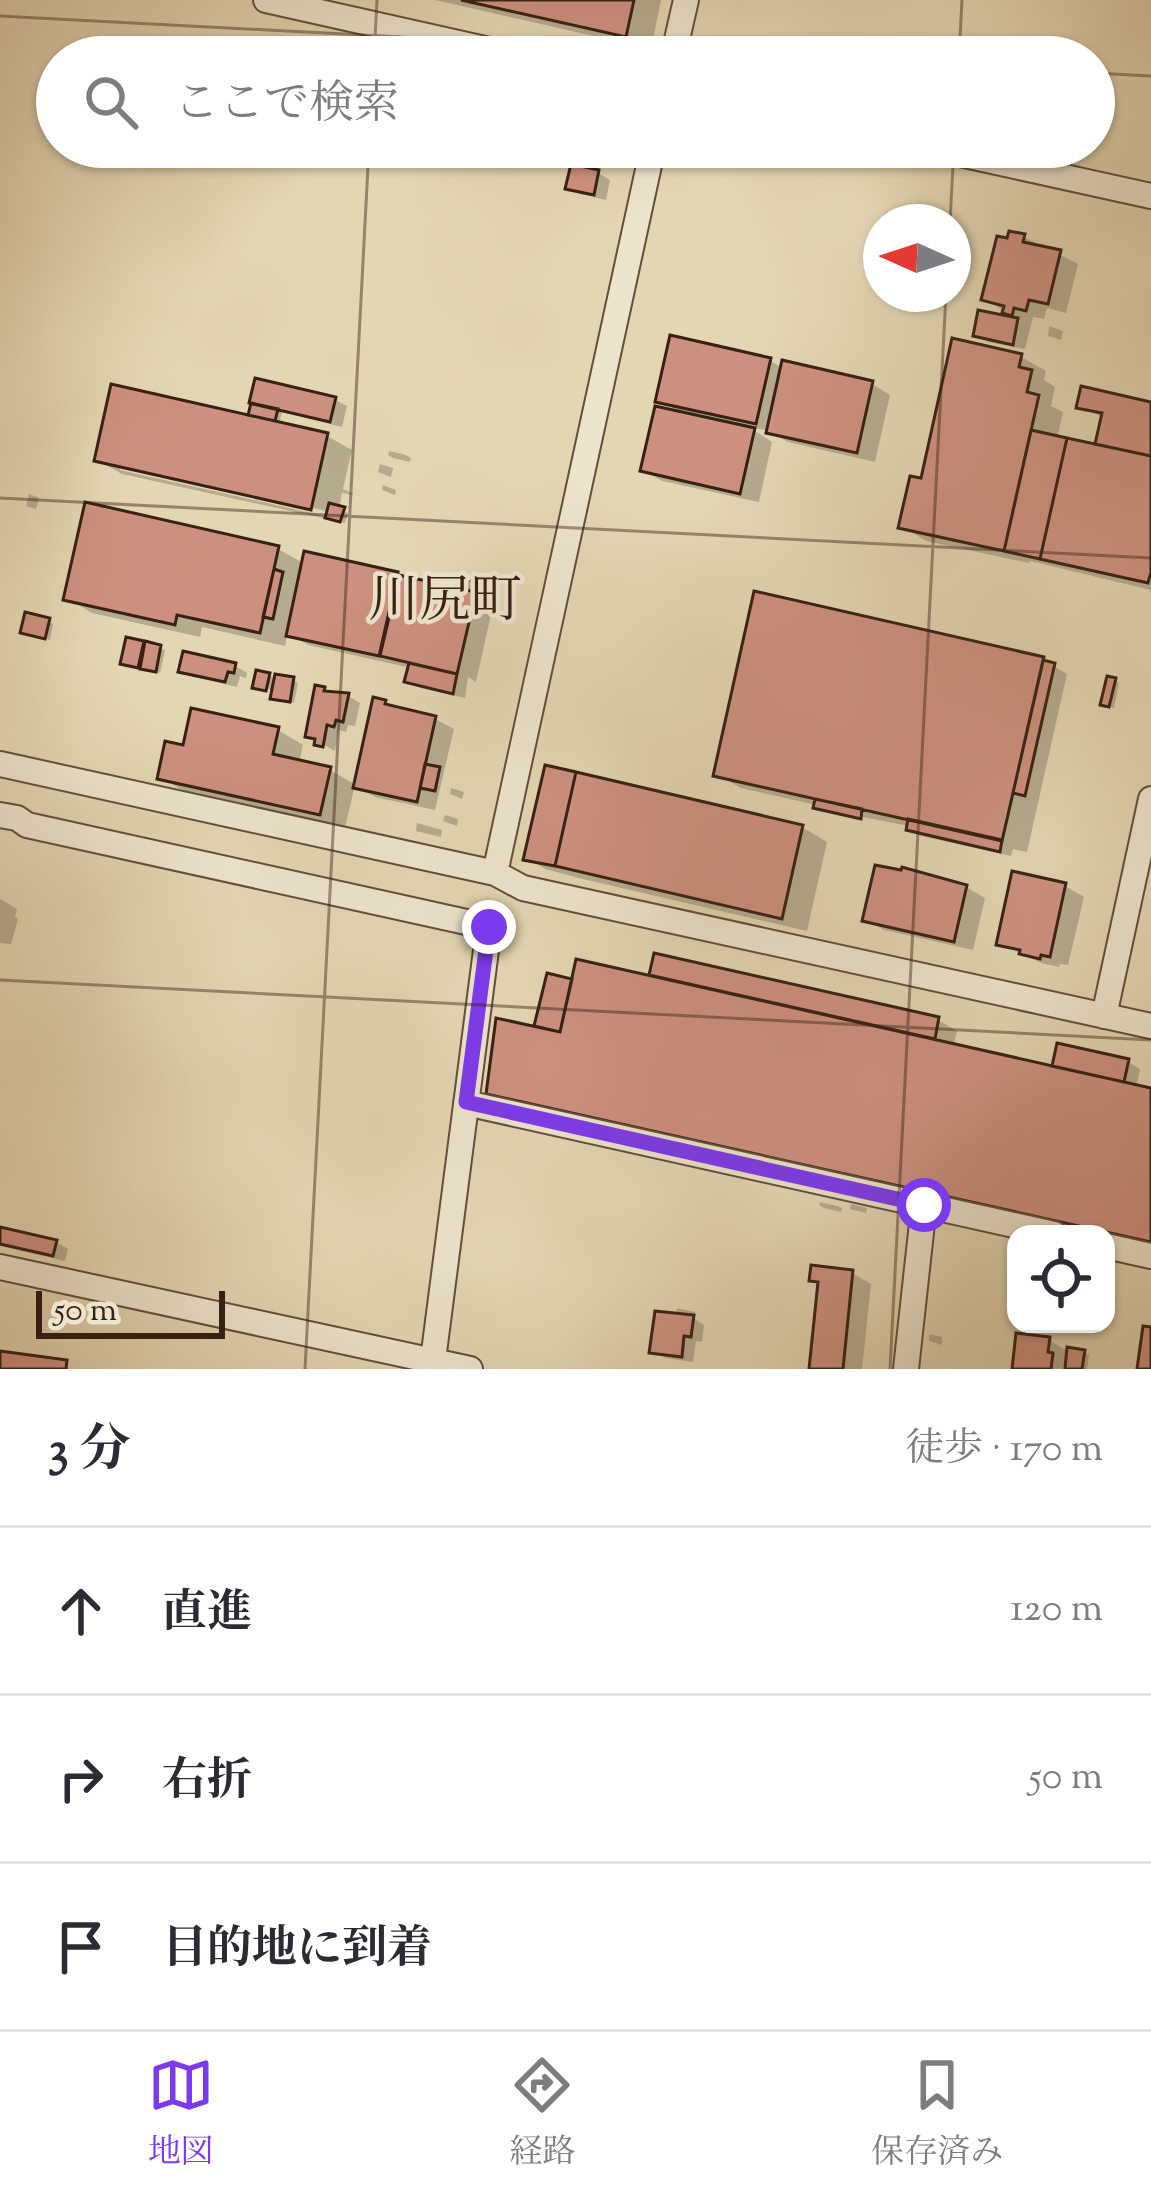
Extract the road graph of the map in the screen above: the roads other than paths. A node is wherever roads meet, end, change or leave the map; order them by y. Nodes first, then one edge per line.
1 (266, 0) edge
2 (686, 0) edge
3 (427, 36) edge
4 (678, 36) edge
5 (648, 168) edge
6 (1024, 168) edge
7 (1151, 196) edge
8 (0, 764) edge
9 (1151, 799) edge
10 (0, 814) edge
11 (495, 873) junction
12 (1104, 1016) junction
13 (1151, 1026) edge
14 (466, 1102) junction
15 (924, 1205) junction
16 (1014, 1225) edge
17 (1115, 1248) edge
18 (1151, 1256) edge
19 (0, 1268) edge
20 (428, 1362) edge
21 (470, 1369) edge
22 (907, 1369) edge

1 - 3 street
2 - 4 street
5 - 11 street
6 - 7 street
8 - 11 street
9 - 12 street
10 - 14 street
11 - 12 street
12 - 13 street
14 - 15 street
14 - 20 street
15 - 16 street
15 - 22 street
17 - 18 street
19 - 20 street
20 - 21 street

